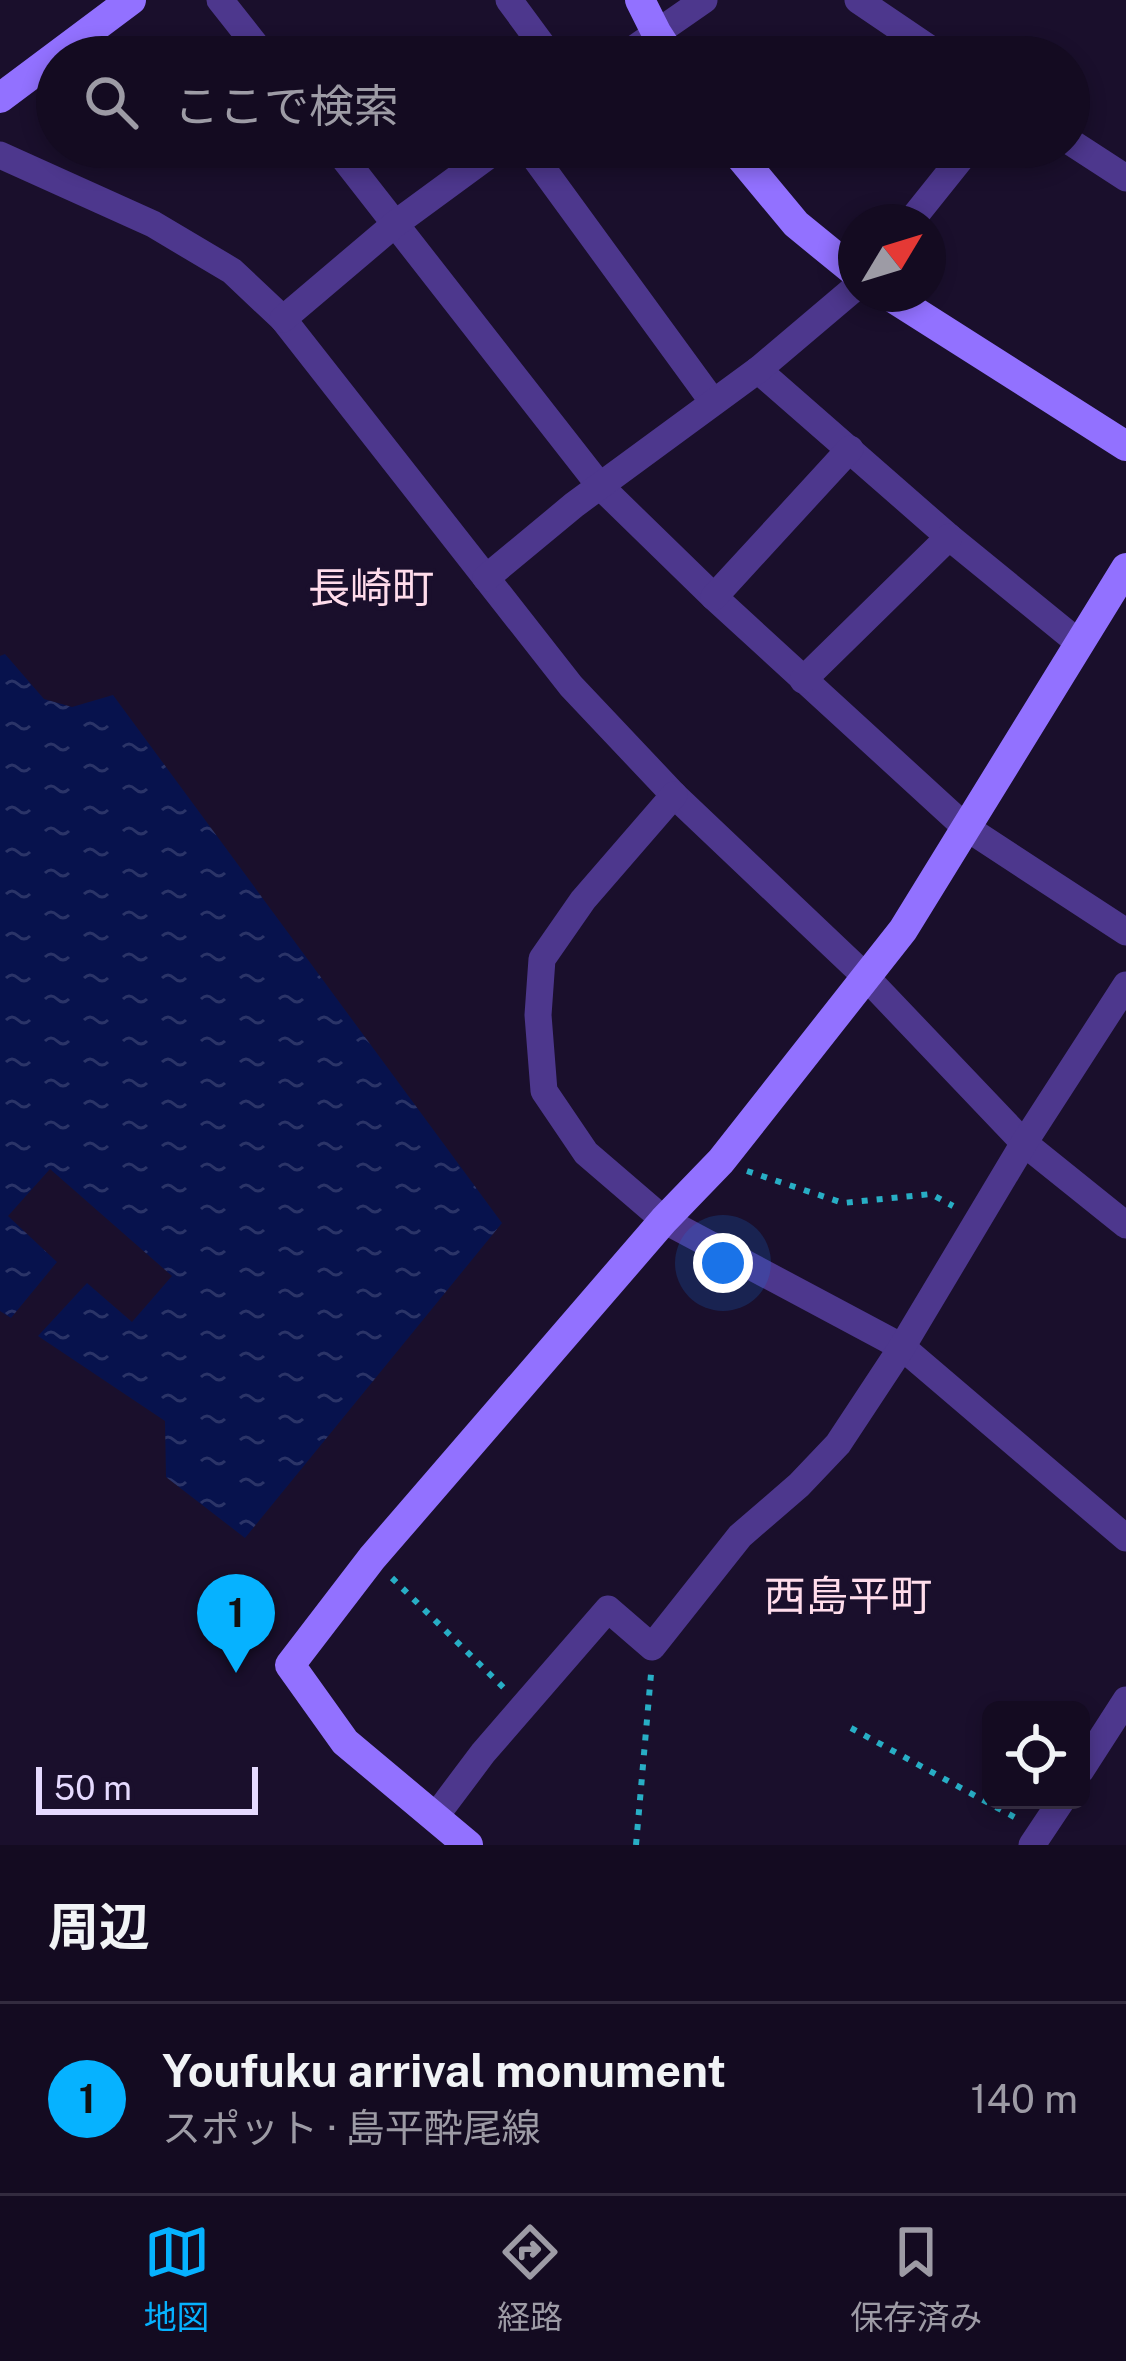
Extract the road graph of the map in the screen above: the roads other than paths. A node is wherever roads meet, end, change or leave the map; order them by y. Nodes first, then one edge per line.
1 (131, 0) edge
2 (220, 0) edge
3 (509, 0) edge
4 (640, 0) edge
5 (704, 0) edge
6 (858, 0) edge
7 (83, 36) edge
8 (248, 36) edge
9 (536, 36) edge
10 (659, 36) edge
11 (672, 36) edge
12 (911, 36) edge
13 (36, 71) edge
14 (0, 98) edge
15 (0, 155) edge
16 (1090, 155) edge
17 (351, 168) edge
18 (471, 168) edge
19 (542, 168) edge
20 (749, 168) edge
21 (953, 168) edge
22 (1126, 178) edge
23 (924, 204) edge
24 (395, 224) junction
25 (838, 258) edge
26 (838, 302) edge
27 (915, 312) edge
28 (283, 319) junction
29 (758, 370) junction
30 (713, 402) junction
31 (1126, 446) edge
32 (850, 449) junction
33 (599, 486) junction
34 (949, 537) junction
35 (1126, 568) edge
36 (486, 578) junction
37 (714, 597) junction
38 (1079, 643) junction
39 (803, 680) junction
40 (674, 795) junction
41 (964, 826) junction
42 (1126, 932) edge
43 (866, 976) junction
44 (1126, 986) edge
45 (1024, 1143) junction
46 (664, 1220) junction
47 (1126, 1226) edge
48 (902, 1348) junction
49 (1126, 1538) edge
50 (1126, 1700) edge
51 (1090, 1756) edge
52 (1055, 1809) edge
53 (435, 1817) junction
54 (1037, 1838) edge
55 (468, 1845) edge

1 - 7 street
2 - 8 street
3 - 9 street
4 - 10 street
5 - 11 street
6 - 12 street
13 - 14 street
15 - 28 street
16 - 22 street
17 - 24 street
18 - 24 street
19 - 30 street
20 - 25 street
21 - 23 street
24 - 28 street
24 - 33 street
26 - 29 street
27 - 31 street
28 - 36 street
29 - 30 street
29 - 32 street
30 - 33 street
32 - 34 street
32 - 37 street
33 - 36 street
33 - 37 street
34 - 38 street
34 - 39 street
35 - 38 street
36 - 40 street
37 - 39 street
38 - 41 street
39 - 41 street
40 - 43 street
40 - 46 street
41 - 42 street
41 - 43 street
43 - 45 street
43 - 46 street
44 - 45 street
45 - 47 street
45 - 48 street
46 - 48 street
46 - 53 street
48 - 49 street
48 - 53 street
50 - 51 street
52 - 54 street
53 - 55 street

